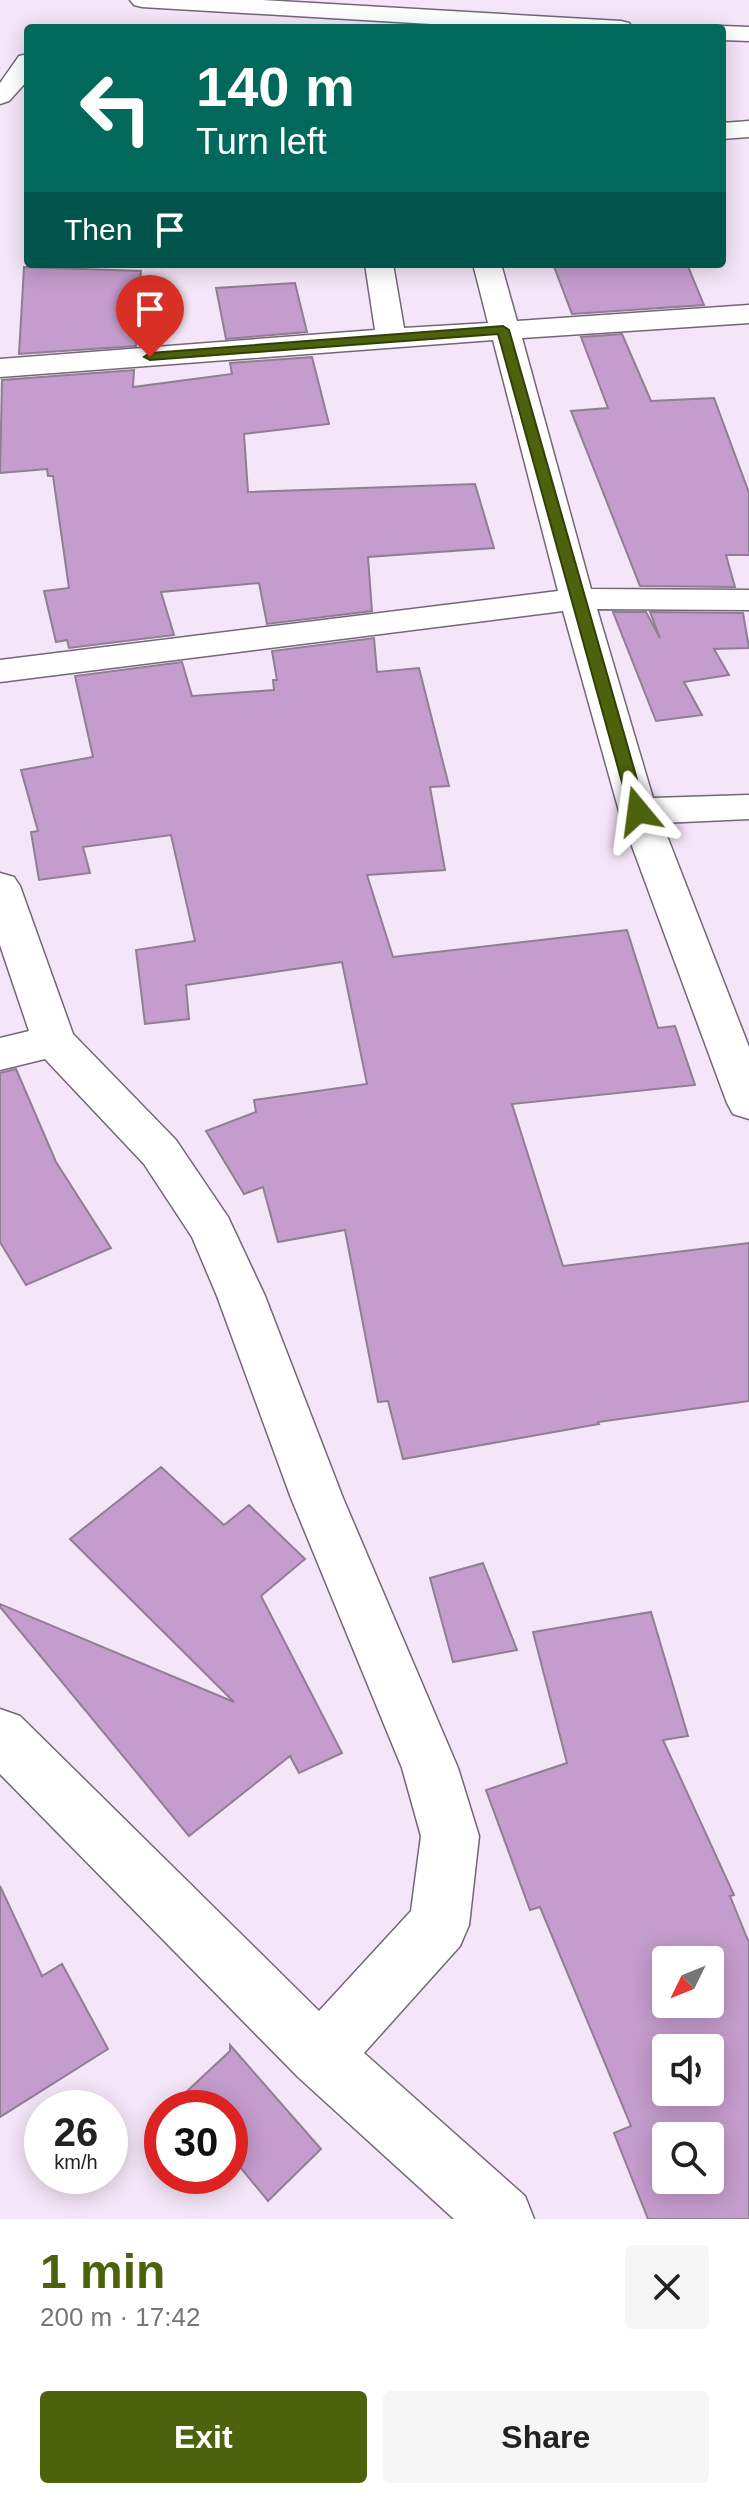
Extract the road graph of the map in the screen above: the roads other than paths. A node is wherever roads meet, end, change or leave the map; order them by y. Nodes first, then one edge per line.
1 (142, 0) edge
2 (384, 22) edge
3 (463, 24) edge
4 (726, 33) edge
5 (749, 34) edge
6 (24, 67) edge
7 (0, 96) edge
8 (749, 129) edge
9 (726, 131) edge
10 (380, 268) edge
11 (488, 268) edge
12 (749, 314) edge
13 (503, 330) junction
14 (391, 338) junction
15 (0, 368) edge
16 (577, 599) junction
17 (749, 600) edge
18 (0, 671) edge
19 (749, 807) edge
20 (638, 811) junction
21 (0, 886) edge
22 (54, 1041) junction
23 (0, 1054) edge
24 (749, 1103) edge
25 (0, 1735) edge
26 (320, 2055) junction
27 (502, 2219) edge

1 - 2 street
2 - 3 street
4 - 5 street
6 - 7 street
8 - 9 street
10 - 14 street
11 - 13 street
12 - 13 street
13 - 14 street
13 - 16 street
14 - 15 street
16 - 17 street
16 - 18 street
16 - 20 street
19 - 20 street
20 - 24 street
21 - 22 street
22 - 23 street
22 - 26 street
25 - 26 street
26 - 27 street

